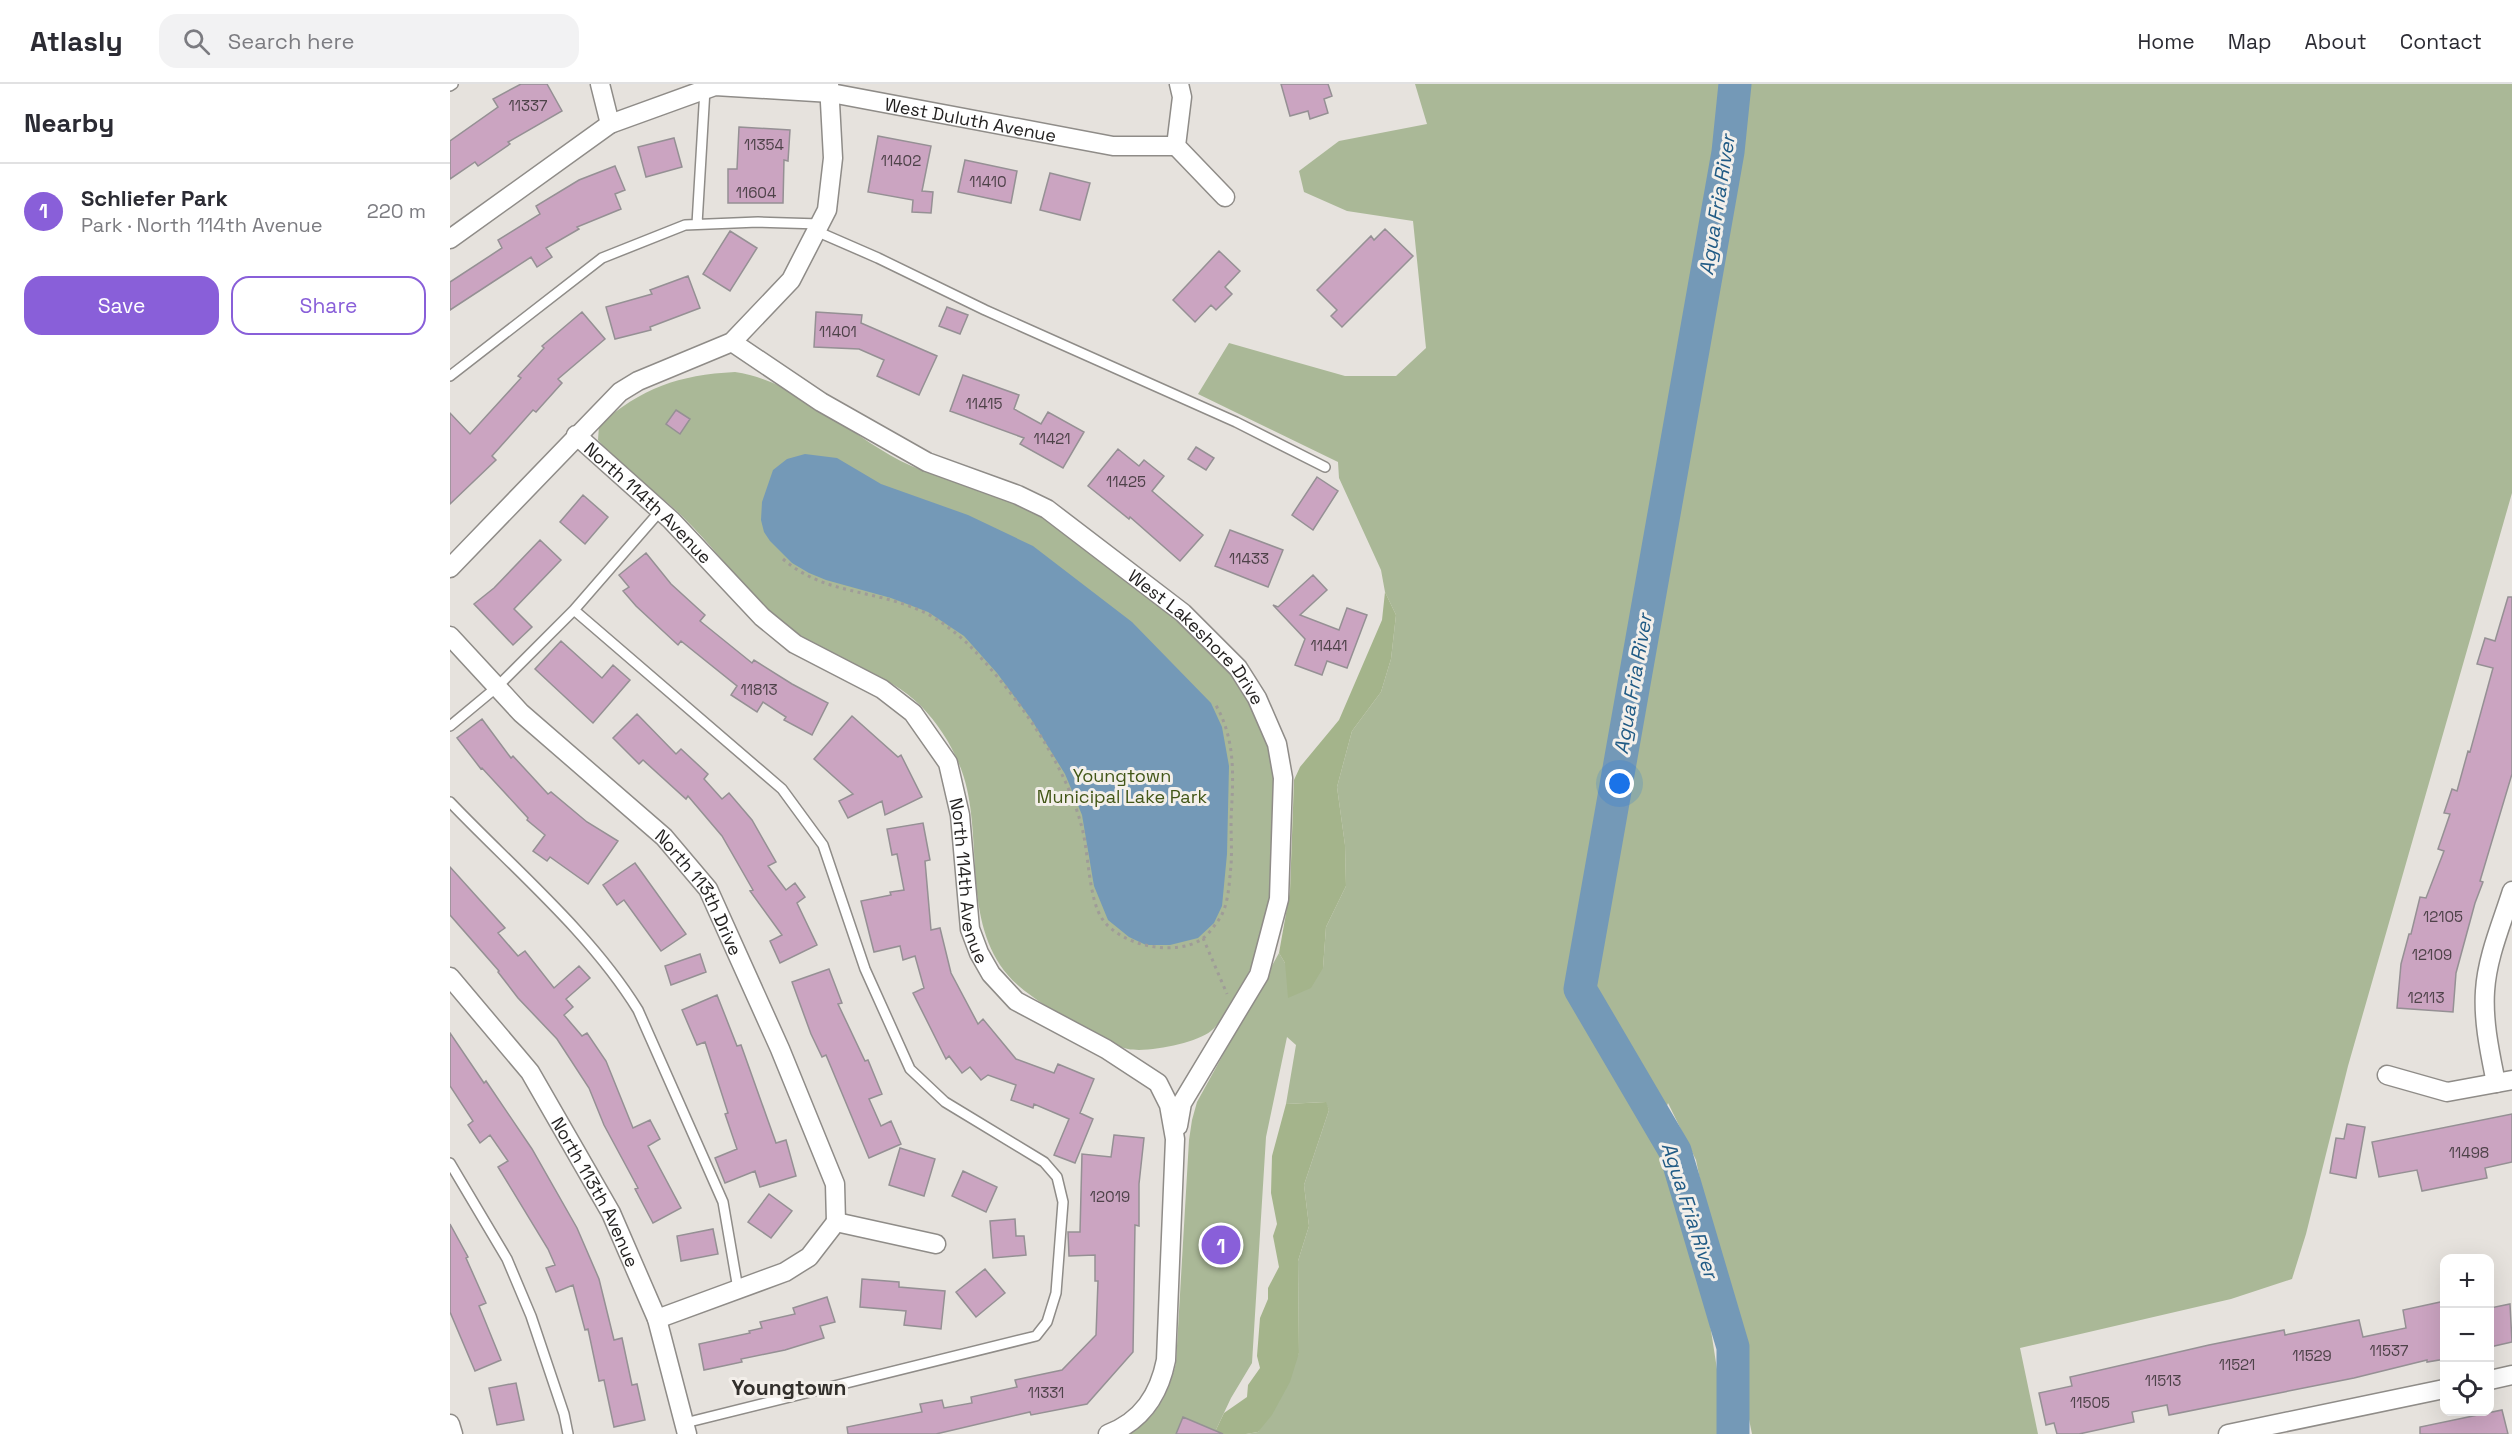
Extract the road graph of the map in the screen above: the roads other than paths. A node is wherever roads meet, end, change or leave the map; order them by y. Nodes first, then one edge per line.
1 (600, 84) edge
2 (1179, 84) edge
3 (705, 87) edge
4 (830, 88) edge
5 (610, 124) junction
6 (1176, 146) junction
7 (1226, 197) dead end
8 (696, 224) junction
9 (818, 228) junction
10 (450, 239) edge
11 (732, 342) junction
12 (450, 376) edge
13 (576, 435) junction
14 (1325, 467) dead end
15 (661, 510) junction
16 (450, 568) edge
17 (574, 610) junction
18 (450, 636) edge
19 (498, 687) junction
20 (450, 726) edge
21 (450, 802) edge
22 (2512, 891) edge
23 (450, 977) edge
24 (2387, 1075) dead end
25 (2504, 1082) edge
26 (1175, 1139) junction
27 (450, 1163) edge
28 (836, 1222) junction
29 (936, 1244) dead end
30 (738, 1289) junction
31 (657, 1319) junction
32 (2512, 1375) edge
33 (2494, 1379) edge
34 (2440, 1390) edge
35 (450, 1424) edge
36 (686, 1429) edge
37 (453, 1434) edge
38 (568, 1434) edge
39 (1108, 1434) edge
40 (2228, 1434) edge

1 - 5 street
2 - 6 street
3 - 4 street, West Duluth Avenue
3 - 5 street, West Duluth Avenue
3 - 8 lane
4 - 6 street, West Duluth Avenue
4 - 9 street
5 - 10 street, West Duluth Avenue
6 - 7 street
8 - 9 lane
8 - 12 lane
9 - 11 street
9 - 14 lane
11 - 13 street
11 - 26 street, West Lakeshore Drive
13 - 15 street, North 114th Avenue
13 - 16 street
15 - 17 lane
15 - 26 street, North 114th Avenue
17 - 19 lane
17 - 36 lane
18 - 19 street, North 113th Drive
19 - 20 lane
19 - 28 street, North 113th Drive
21 - 30 lane
22 - 25 street
23 - 31 street, North 113th Avenue
24 - 25 street
26 - 39 street, North 114th Avenue
27 - 38 lane
28 - 29 street
28 - 30 street
30 - 31 street
31 - 36 street, North 113th Avenue
32 - 33 street
34 - 40 street
35 - 37 street

